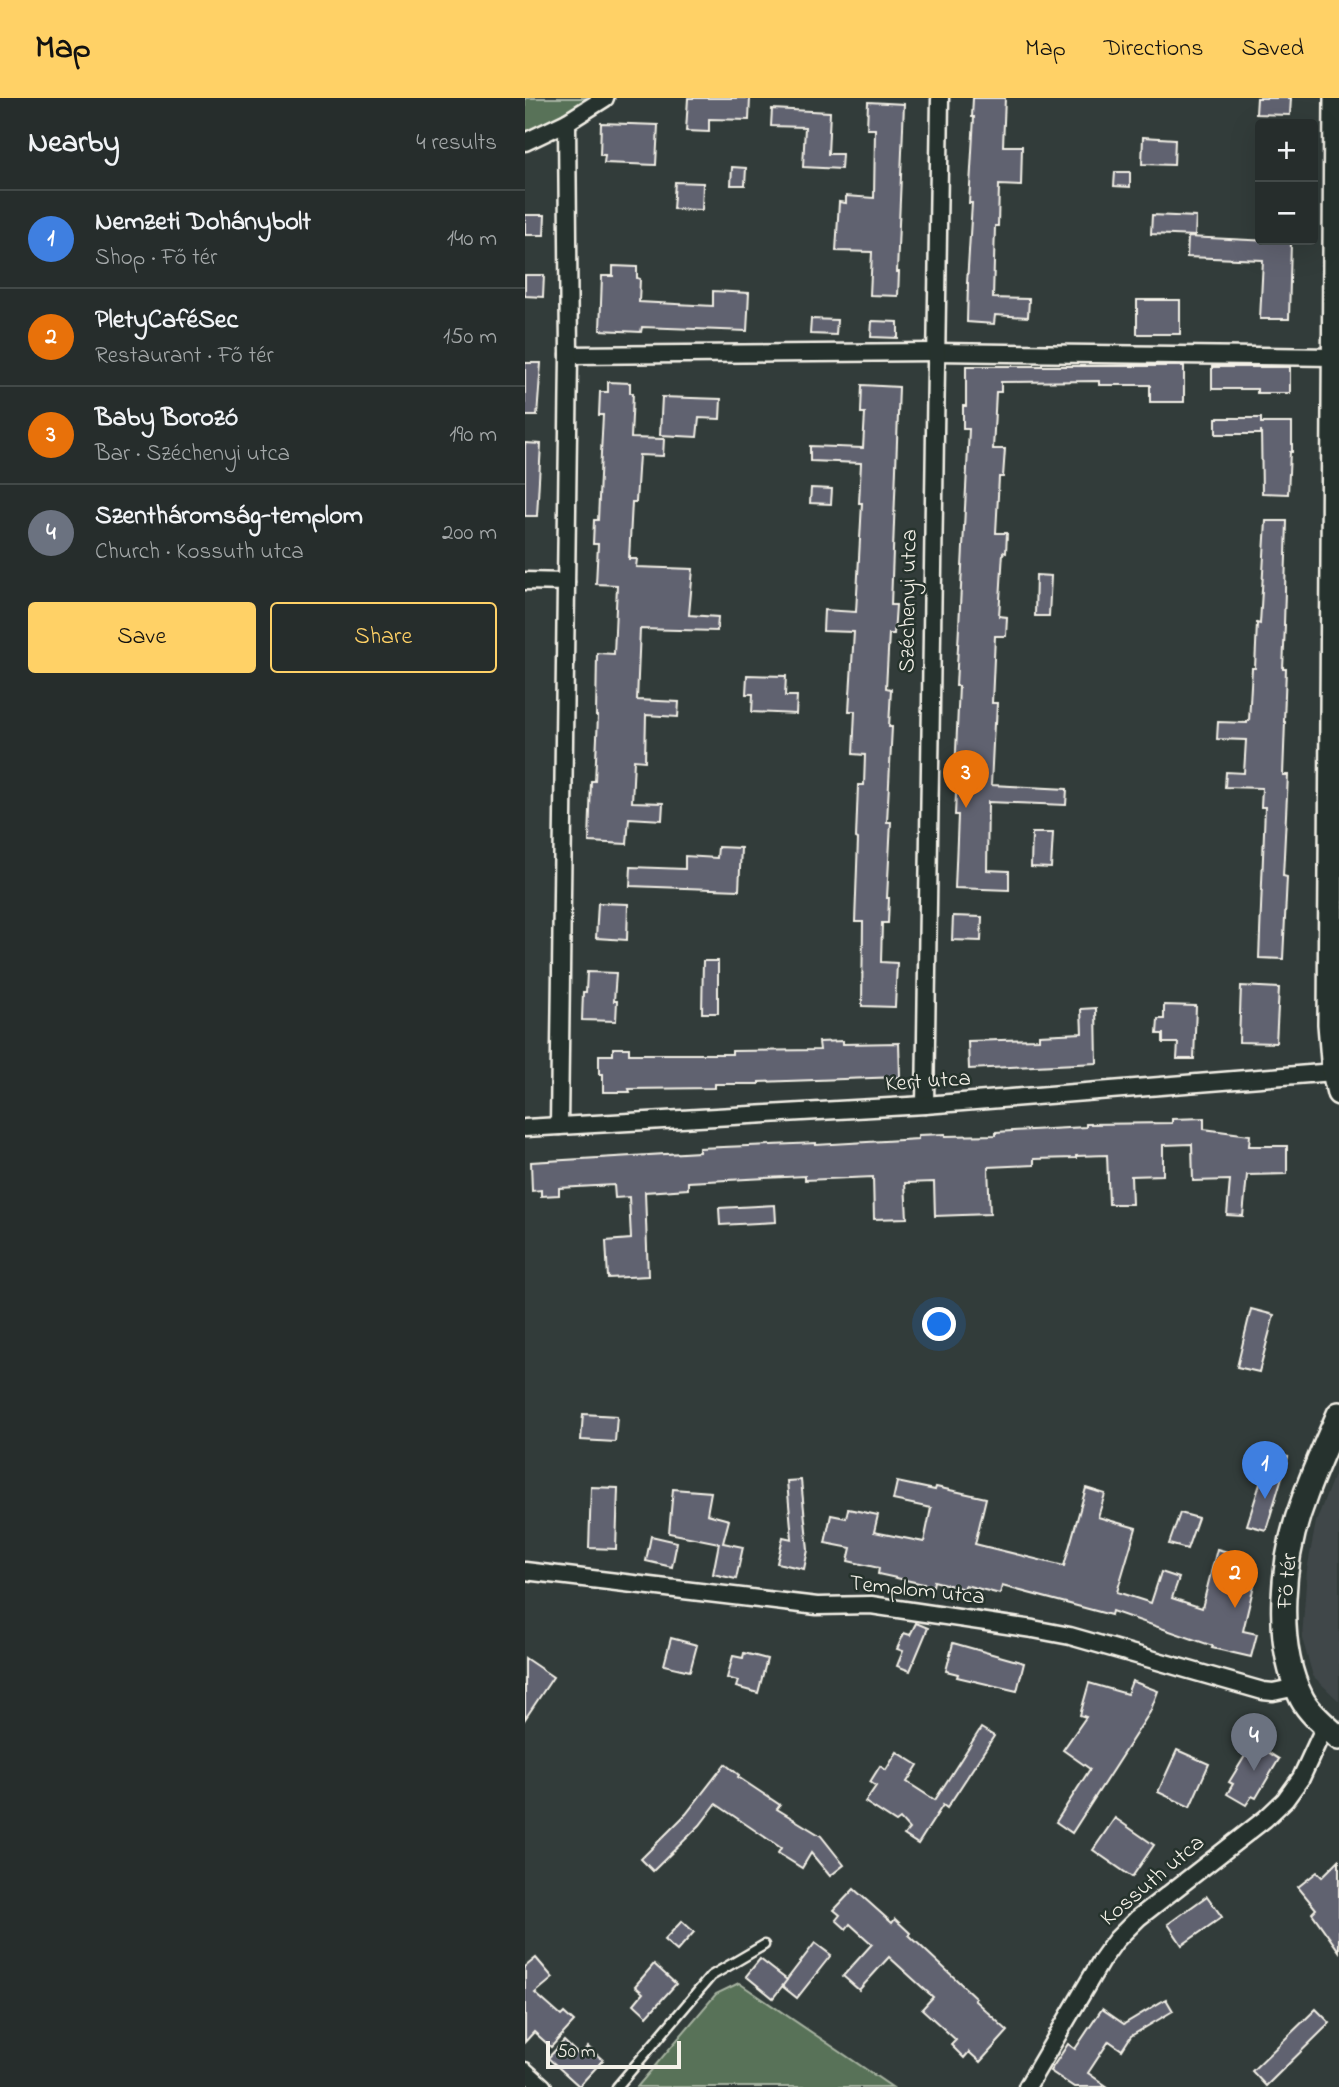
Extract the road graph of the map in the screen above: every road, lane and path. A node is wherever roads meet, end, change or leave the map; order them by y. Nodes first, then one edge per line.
1 (605, 98) edge
2 (940, 98) edge
3 (1336, 98) edge
4 (567, 122) junction
5 (525, 142) edge
6 (935, 352) junction
7 (569, 355) junction
8 (1333, 357) junction
9 (525, 581) edge
10 (566, 582) junction
11 (1336, 1083) edge
12 (925, 1105) junction
13 (559, 1125) junction
14 (525, 1128) edge
15 (1339, 1414) edge
16 (525, 1572) edge
17 (1297, 1687) junction
18 (1332, 1732) edge
19 (764, 1945) dead end
20 (525, 2071) edge
21 (543, 2087) edge
22 (617, 2087) edge
23 (1027, 2087) edge

1 - 4 street
2 - 6 street, Széchenyi utca
3 - 8 main road
4 - 5 street
4 - 7 street
6 - 7 street
6 - 8 street
6 - 12 street, Széchenyi utca
7 - 10 street
8 - 11 main road
9 - 10 street
10 - 13 street
11 - 12 street, Kert utca
12 - 13 street, Kert utca
13 - 14 street, Kert utca
15 - 17 main road, Fő tér
16 - 17 street, Templom utca
17 - 18 main road, Fő tér
18 - 23 street, Kossuth utca
19 - 22 lane
20 - 21 street

